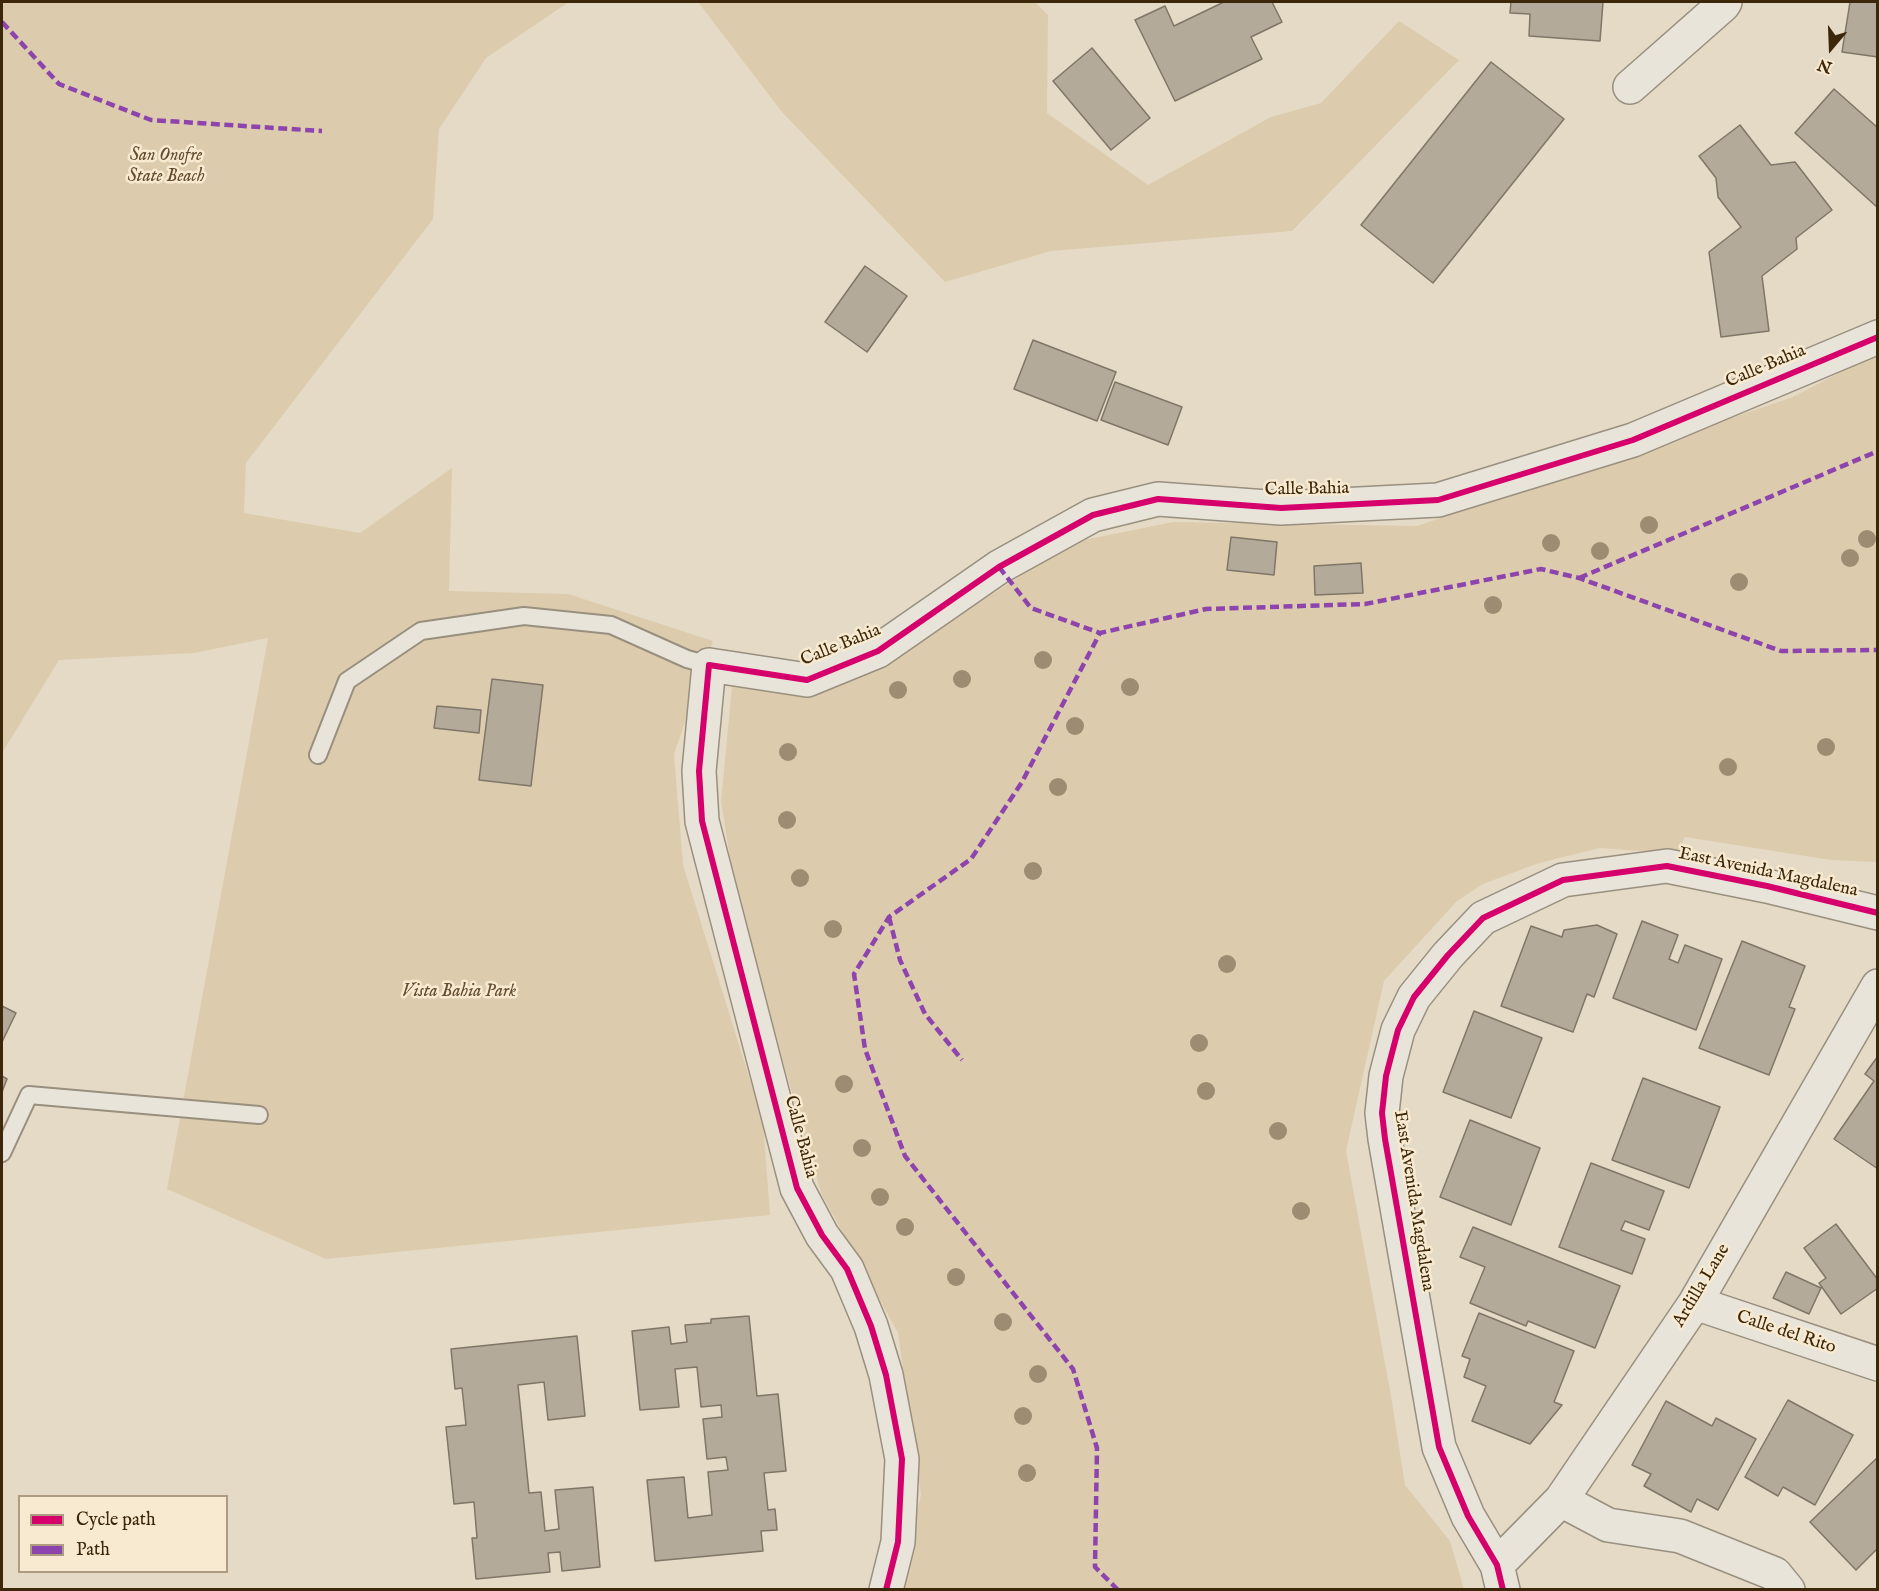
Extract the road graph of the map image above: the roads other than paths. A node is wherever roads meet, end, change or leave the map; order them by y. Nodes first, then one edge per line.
1 (1725, 2) edge
2 (1630, 87) dead end
3 (1878, 337) edge
4 (709, 665) junction
5 (318, 755) dead end
6 (1878, 913) edge
7 (1878, 986) edge
8 (259, 1115) dead end
9 (2, 1153) edge
10 (1695, 1303) junction
11 (1878, 1364) edge
12 (1561, 1500) junction
13 (1500, 1577) edge
14 (886, 1590) edge
15 (1788, 1590) edge

1 - 2 street
3 - 4 street, Calle Bahia
4 - 5 lane
4 - 14 street, Calle Bahia
6 - 13 street, East Avenida Magdalena
7 - 10 street, Ardilla Lane
8 - 9 lane
10 - 11 street, Calle del Rito
10 - 12 street, Ardilla Lane
12 - 13 street, Ardilla Lane
12 - 15 street

